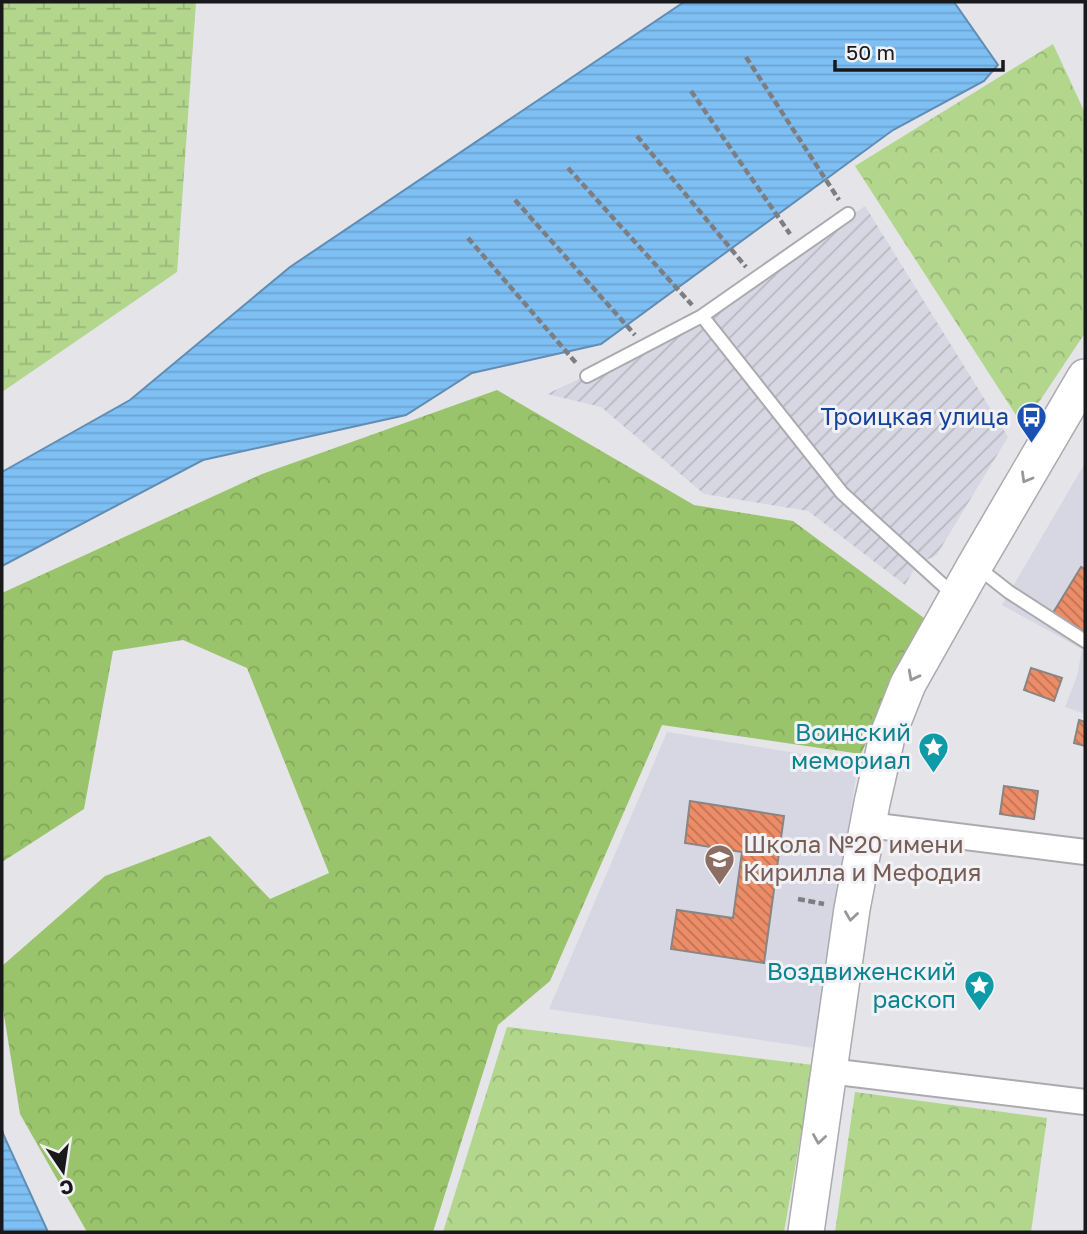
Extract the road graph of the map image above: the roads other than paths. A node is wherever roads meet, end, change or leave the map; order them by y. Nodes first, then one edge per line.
1 (848, 214) road end
2 (702, 316) junction
3 (587, 376) road end
4 (1085, 377) edge
5 (975, 565) junction
6 (956, 597) junction
7 (1085, 640) edge
8 (869, 825) junction
9 (1085, 852) edge
10 (830, 1071) junction
11 (1085, 1102) edge
12 (806, 1232) edge

1 - 2 lane
2 - 3 lane
2 - 6 lane
4 -> 5 main road
5 - 6 main road
5 - 7 lane
6 -> 8 main road
8 - 9 street
8 -> 10 main road
10 - 11 street
10 -> 12 main road

